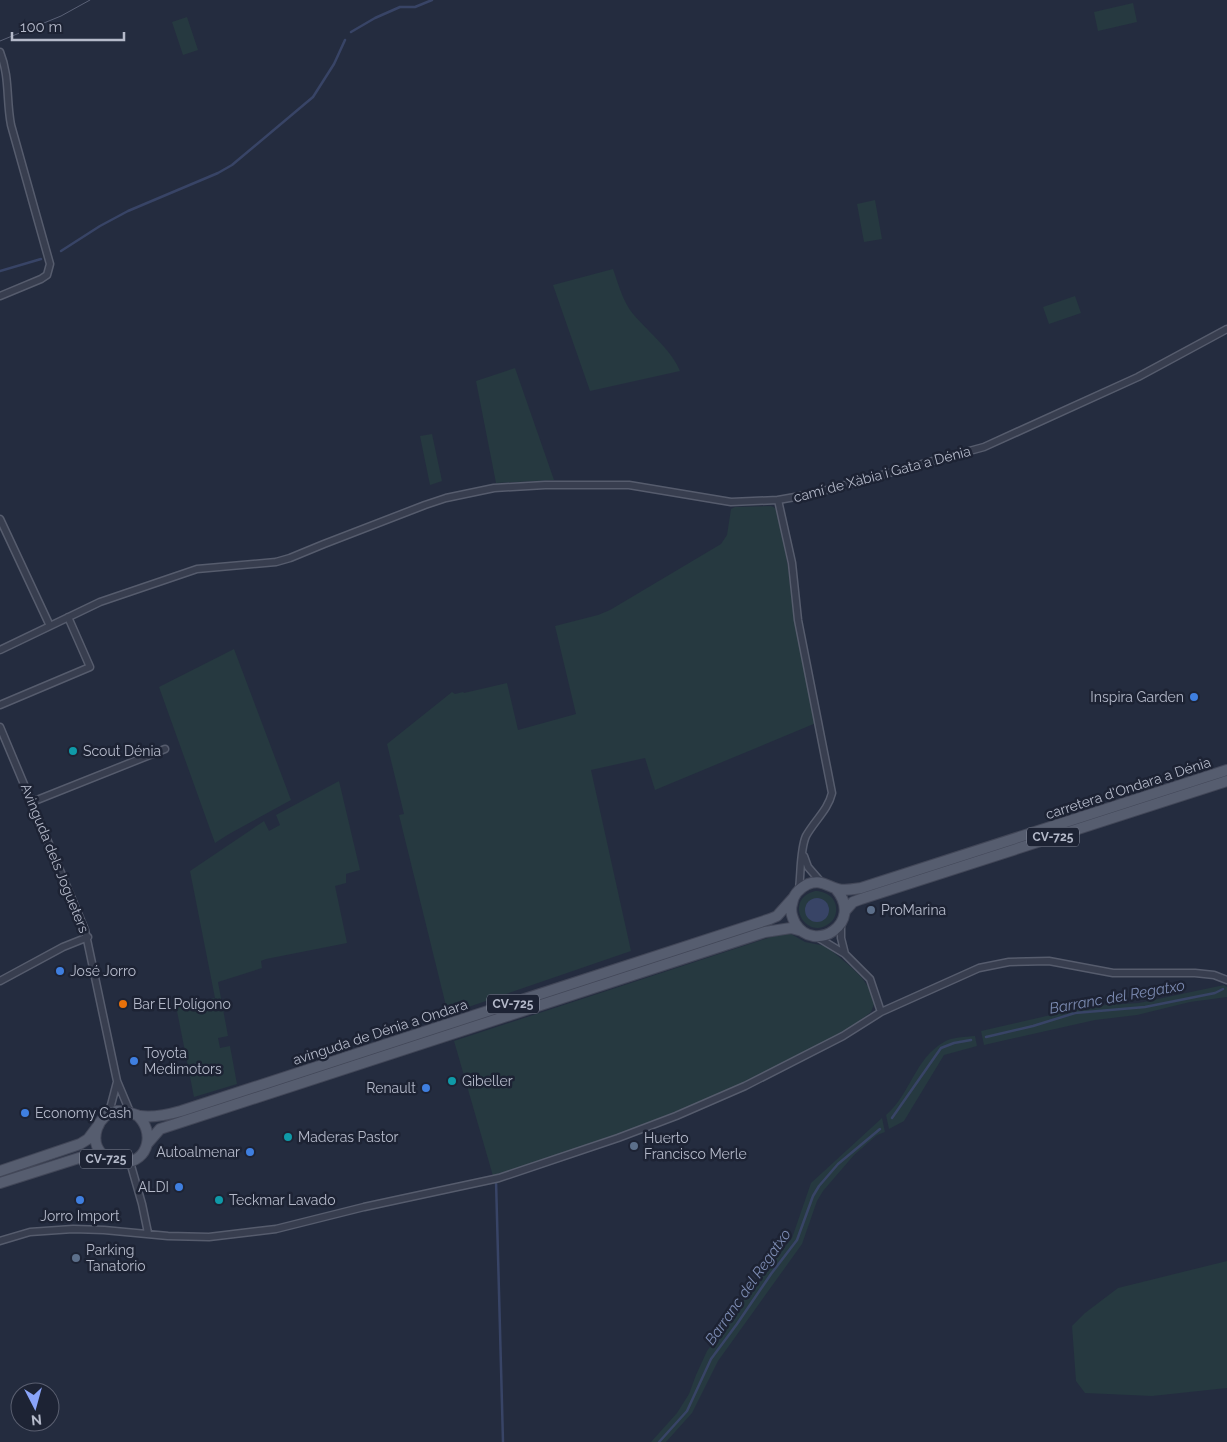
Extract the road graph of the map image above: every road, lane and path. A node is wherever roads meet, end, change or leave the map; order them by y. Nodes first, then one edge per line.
1 (0, 52) edge
2 (0, 296) edge
3 (1227, 329) edge
4 (778, 500) junction
5 (0, 519) edge
6 (68, 617) junction
7 (50, 626) junction
8 (0, 650) edge
9 (0, 705) edge
10 (0, 727) edge
11 (165, 748) dead end
12 (1227, 770) edge
13 (1227, 781) edge
14 (32, 802) junction
15 (802, 850) junction
16 (821, 882) junction
17 (836, 889) junction
18 (797, 894) junction
19 (845, 910) junction
20 (841, 923) junction
21 (802, 931) junction
22 (816, 936) junction
23 (88, 937) junction
24 (845, 954) junction
25 (1227, 980) edge
26 (0, 981) edge
27 (881, 1012) junction
28 (117, 1081) junction
29 (133, 1114) junction
30 (106, 1116) junction
31 (97, 1126) junction
32 (147, 1144) junction
33 (106, 1159) junction
34 (130, 1162) junction
35 (0, 1171) edge
36 (0, 1183) edge
37 (148, 1233) junction
38 (0, 1241) edge

1 - 2 street
3 - 4 street, camí de Xàbia i Gata a Dénia
4 - 6 street, camí de Xàbia i Gata a Dénia
4 - 15 street
5 - 7 street
6 - 7 street, camí de Xàbia i Gata a Dénia
6 - 9 street
7 - 8 street, camí de Xàbia i Gata a Dénia
10 - 14 street, Avinguda dels Jogueters
11 - 14 street
12 - 17 main road, carretera d'Ondara a Dénia / CV-725
13 - 19 main road, carretera d'Ondara a Dénia / CV-725
14 - 23 street, Avinguda dels Jogueters
15 - 16 street
15 - 18 street
16 - 17 main road, CV-725
16 - 18 main road, CV-725
17 - 19 main road
18 - 21 main road
18 - 29 main road, avinguda de Dénia a Ondara / CV-725
19 - 20 main road
20 - 22 main road
20 - 24 street
21 - 22 main road, CV-725
21 - 32 main road, avinguda de Dénia a Ondara / CV-725
22 - 24 street
23 - 26 street
23 - 28 street, Avinguda dels Jogueters
24 - 27 street
25 - 27 street
27 - 37 street
28 - 29 street, Avinguda dels Jogueters
28 - 30 street, Avinguda dels Jogueters
29 - 30 main road, CV-725
29 - 32 main road, CV-725
30 - 31 main road, CV-725
31 - 33 main road, CV-725
31 - 35 main road, CV-725
32 - 34 main road, CV-725
33 - 34 main road, CV-725
33 - 36 main road, CV-725
34 - 37 street
37 - 38 street

